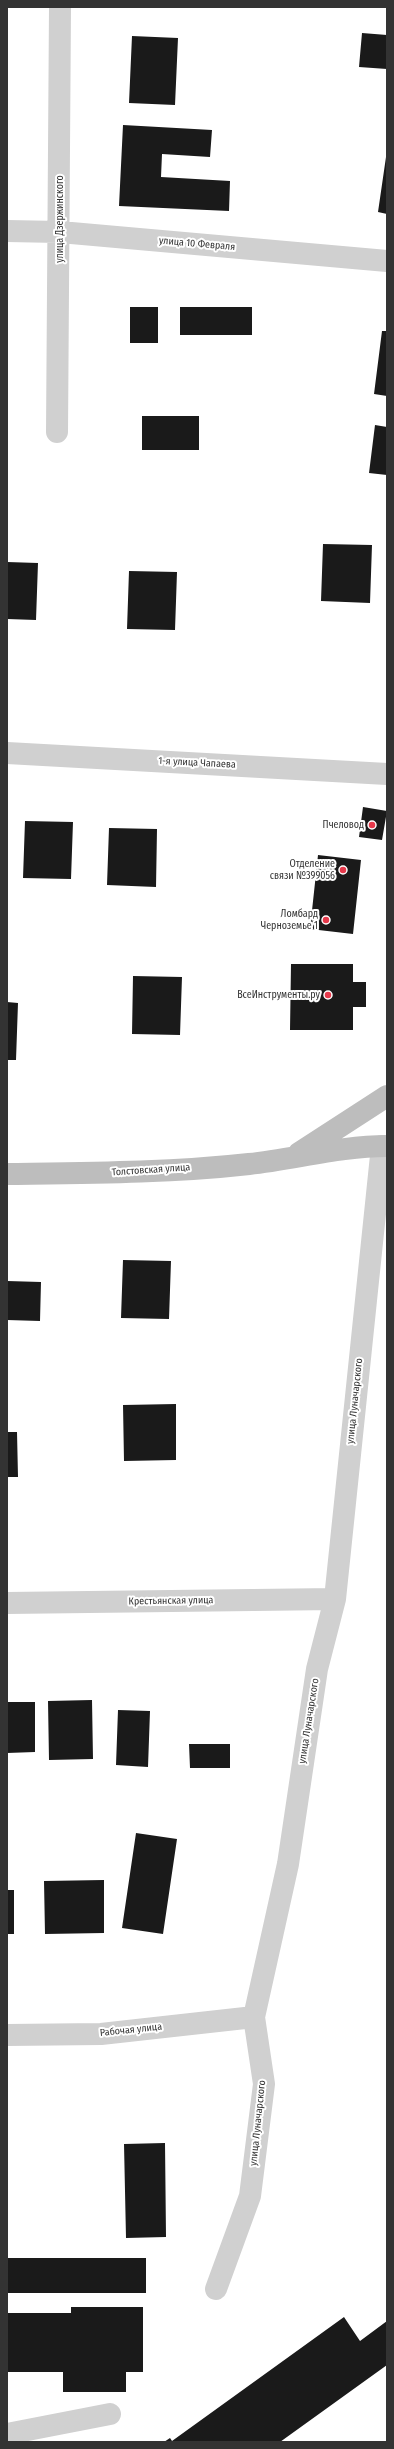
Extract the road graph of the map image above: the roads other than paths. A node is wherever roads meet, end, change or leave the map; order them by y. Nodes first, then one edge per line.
1 (60, 7) edge
2 (7, 231) edge
3 (60, 232) junction
4 (387, 261) edge
5 (57, 432) dead end
6 (7, 753) edge
7 (387, 774) edge
8 (387, 1096) edge
9 (384, 1146) edge
10 (295, 1156) junction
11 (7, 1174) edge
12 (335, 1599) junction
13 (7, 1603) edge
14 (254, 2017) junction
15 (7, 2035) edge
16 (216, 2289) dead end
17 (110, 2414) dead end
18 (7, 2434) edge

1 - 3 street, улица Дзержинского
2 - 3 street, улица 10 Февраля
3 - 4 street, улица 10 Февраля
3 - 5 street, улица Дзержинского
6 - 7 street, 1-я улица Чапаева
8 - 10 main road
9 - 10 main road, Толстовская улица
9 - 12 street, улица Луначарского
10 - 11 main road, Толстовская улица
12 - 13 street, Крестьянская улица
12 - 14 street, улица Луначарского
14 - 15 street, Рабочая улица
14 - 16 street, улица Луначарского
17 - 18 street

